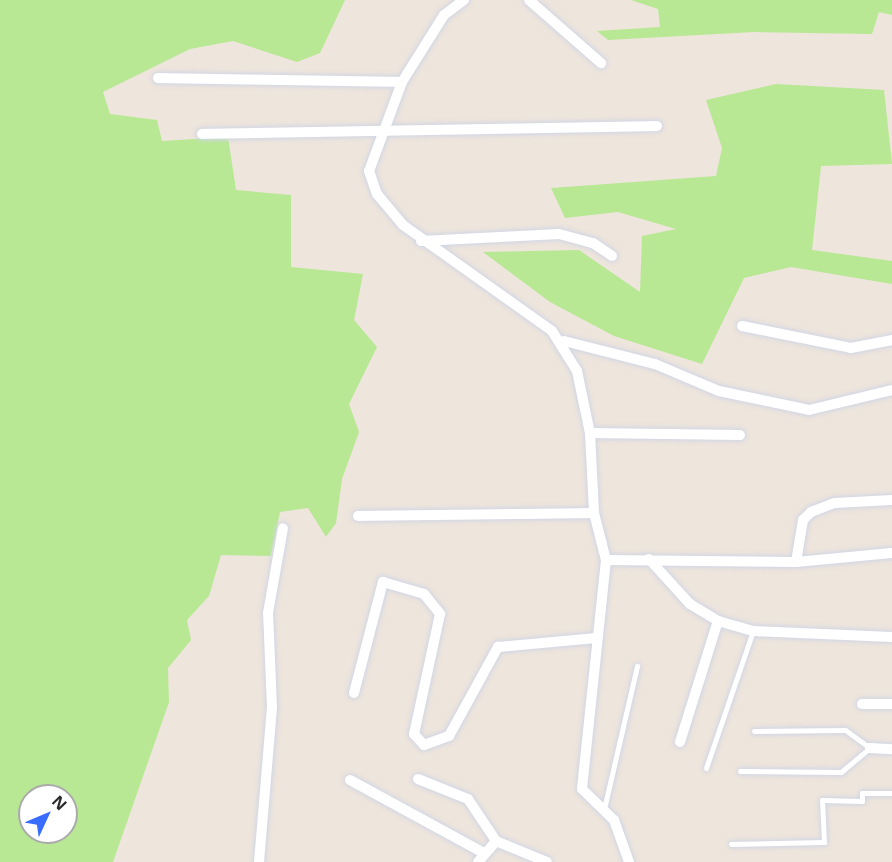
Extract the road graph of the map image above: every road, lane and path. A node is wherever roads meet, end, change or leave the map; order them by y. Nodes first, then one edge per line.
1 (464, 0) edge
2 (529, 0) edge
3 (601, 63) dead end
4 (158, 78) dead end
5 (402, 82) junction
6 (657, 126) dead end
7 (383, 128) junction
8 (202, 134) dead end
9 (421, 241) junction
10 (612, 256) dead end
11 (742, 326) dead end
12 (892, 340) edge
13 (564, 341) junction
14 (892, 390) edge
15 (590, 433) junction
16 (740, 435) dead end
17 (892, 500) edge
18 (594, 513) junction
19 (358, 516) dead end
20 (283, 528) dead end
21 (892, 554) edge
22 (649, 558) junction
23 (606, 560) junction
24 (796, 562) junction
25 (718, 621) junction
26 (753, 631) junction
27 (892, 637) edge
28 (597, 638) junction
29 (637, 666) dead end
30 (354, 693) dead end
31 (862, 704) dead end
32 (892, 704) edge
33 (754, 730) dead end
34 (680, 742) dead end
35 (870, 748) junction
36 (892, 749) edge
37 (706, 768) dead end
38 (740, 771) dead end
39 (418, 779) dead end
40 (350, 780) dead end
41 (892, 793) edge
42 (604, 809) junction
43 (496, 842) junction
44 (731, 844) dead end
45 (481, 858) edge
46 (259, 862) edge
47 (548, 862) edge
48 (629, 862) edge

1 - 5 street
2 - 3 street
4 - 5 street
5 - 7 street
6 - 7 street
7 - 8 street
7 - 9 street
9 - 10 street
9 - 13 street
11 - 12 street
13 - 14 street
13 - 15 street
15 - 16 street
15 - 18 street
17 - 24 street
18 - 19 street
18 - 23 street
20 - 46 street
21 - 24 street
22 - 23 street
22 - 24 street
22 - 25 street
23 - 28 street
25 - 26 street
25 - 34 street
26 - 27 street
26 - 37 lane
28 - 30 street
28 - 42 street
29 - 42 lane
31 - 32 street
33 - 35 lane
35 - 36 street
35 - 38 lane
39 - 43 street
40 - 45 street
41 - 44 lane
42 - 48 street
43 - 45 street
43 - 47 street

